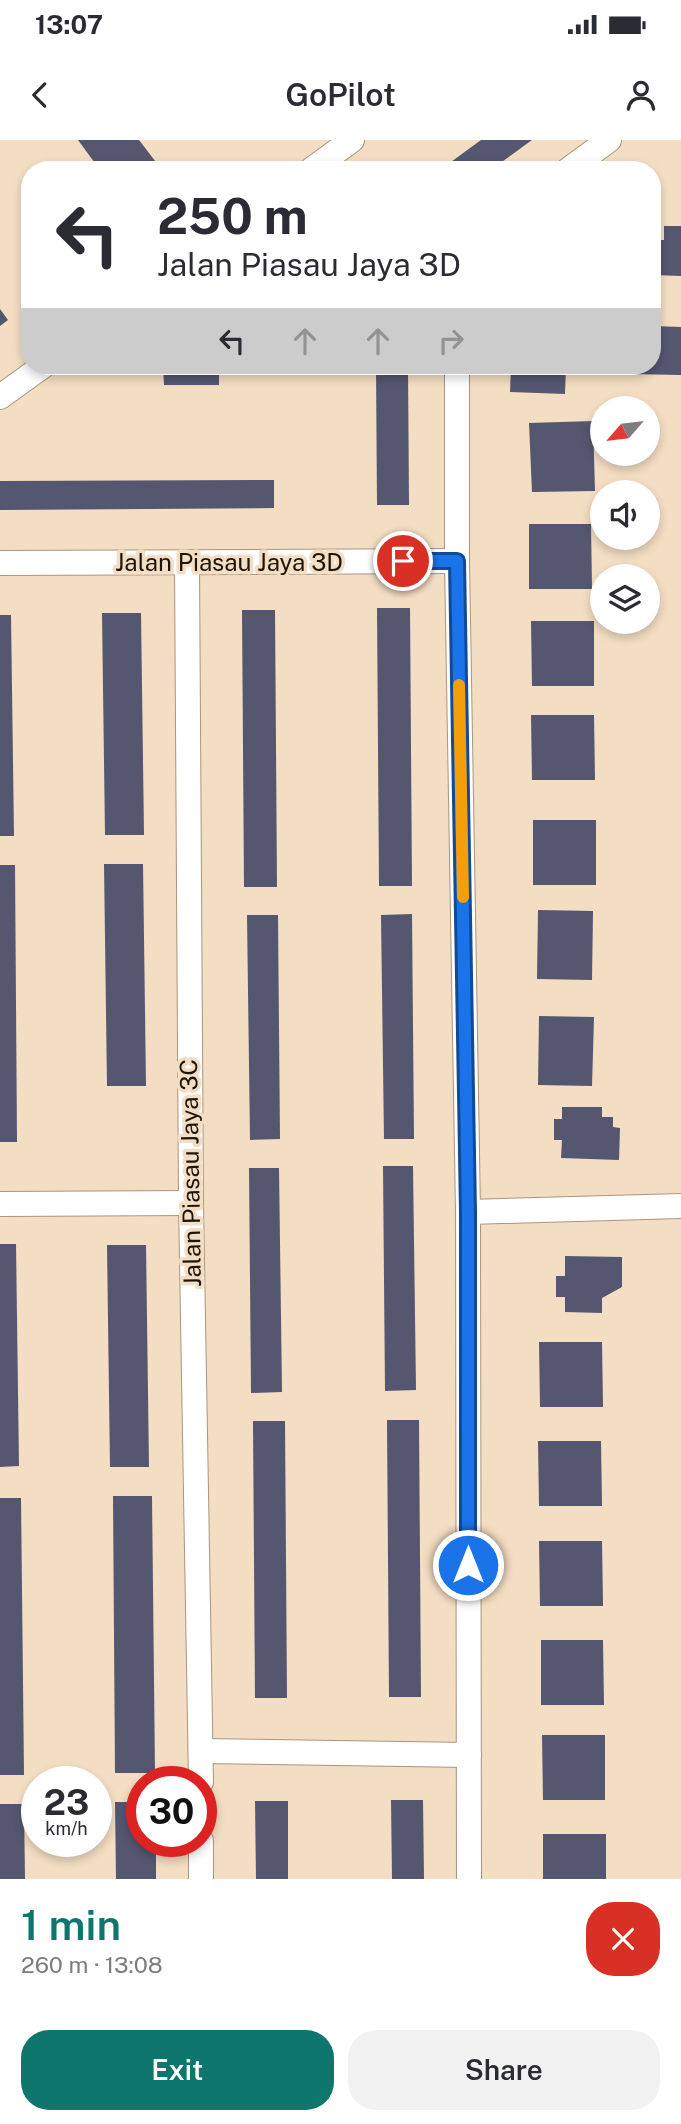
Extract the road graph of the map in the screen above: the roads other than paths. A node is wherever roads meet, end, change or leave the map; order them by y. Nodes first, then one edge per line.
1 (352, 140) edge
2 (609, 140) edge
3 (323, 161) edge
4 (580, 161) edge
5 (31, 375) edge
6 (457, 375) edge
7 (0, 397) edge
8 (457, 561) junction
9 (0, 563) edge
10 (187, 564) junction
11 (191, 1203) junction
12 (0, 1204) edge
13 (681, 1206) edge
14 (468, 1212) junction
15 (201, 1751) junction
16 (468, 1755) junction
17 (201, 1766) edge
18 (201, 1857) edge
19 (201, 1879) edge
20 (470, 1879) edge

1 - 3 street
2 - 4 street
5 - 7 street
6 - 8 street
8 - 10 street, Jalan Piasau Jaya 3D
8 - 14 street
9 - 10 street, Jalan Piasau Jaya 3D
10 - 11 street, Jalan Piasau Jaya 3C
11 - 12 street
11 - 15 street, Jalan Piasau Jaya 3C
13 - 14 street
14 - 16 street
15 - 16 street
15 - 17 street, Jalan Piasau Jaya 3C
16 - 20 street
18 - 19 street

